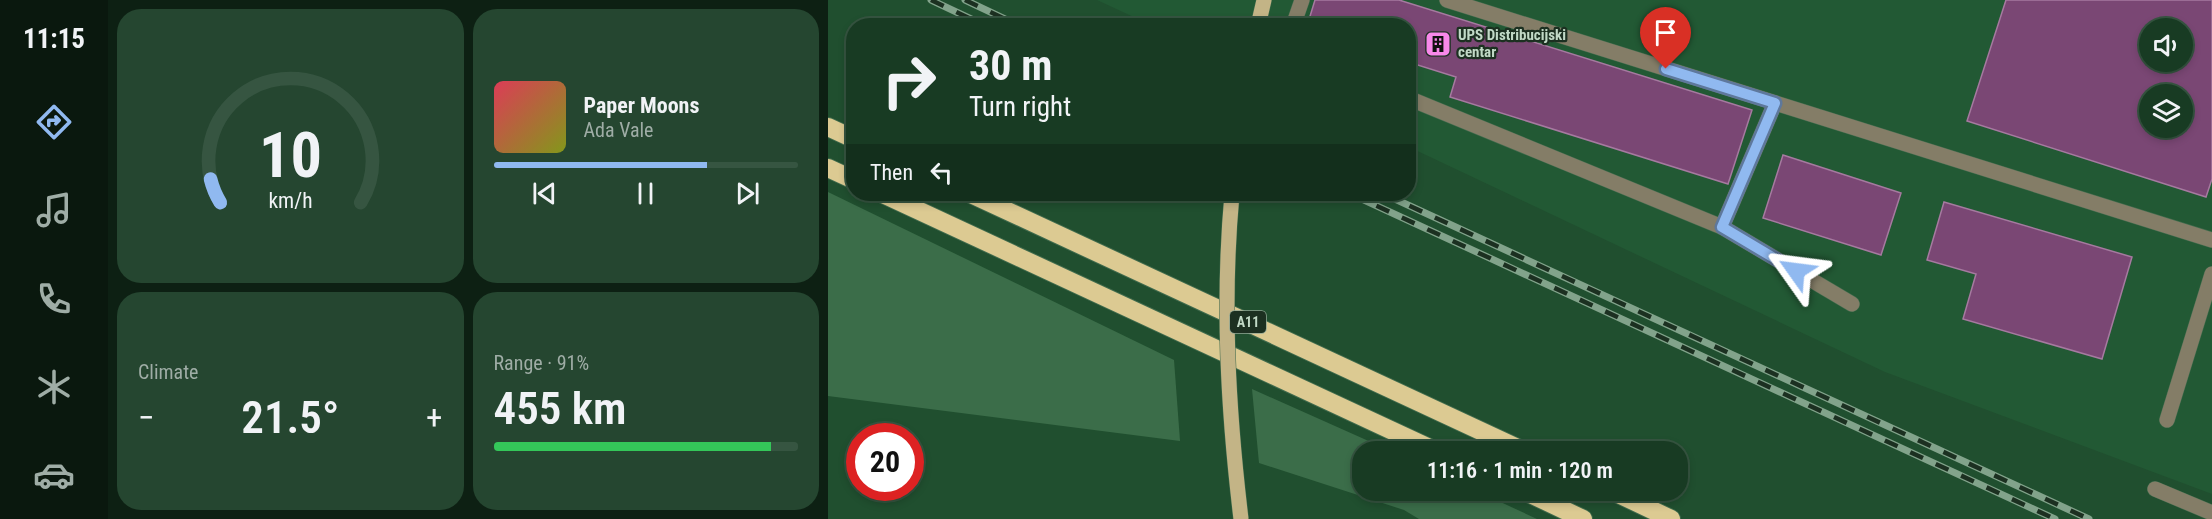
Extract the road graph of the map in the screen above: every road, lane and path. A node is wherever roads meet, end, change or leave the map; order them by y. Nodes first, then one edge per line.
1 (1264, 0) edge
2 (1302, 0) edge
3 (1447, 0) edge
4 (1260, 18) edge
5 (1296, 18) edge
6 (1416, 101) edge
7 (1775, 103) junction
8 (828, 127) edge
9 (846, 135) edge
10 (828, 168) edge
11 (846, 176) edge
12 (899, 201) edge
13 (986, 201) edge
14 (1231, 201) edge
15 (1722, 227) junction
16 (2212, 240) edge
17 (2212, 274) edge
18 (1852, 304) dead end
19 (2167, 420) dead end
20 (1414, 441) edge
21 (1502, 441) edge
22 (2155, 489) dead end
23 (1545, 501) edge
24 (1633, 501) edge
25 (2212, 513) edge
26 (1241, 519) edge
27 (1583, 519) edge
28 (1671, 519) edge

1 - 4 main road
2 - 5 lane
3 - 7 lane
6 - 15 lane
7 - 15 lane
7 - 16 lane
8 - 9 highway
10 - 11 highway
12 - 20 highway, A11
13 - 21 highway, A11
14 - 26 main road, bridge
15 - 18 lane
17 - 19 lane
22 - 25 lane
23 - 27 highway
24 - 28 highway

